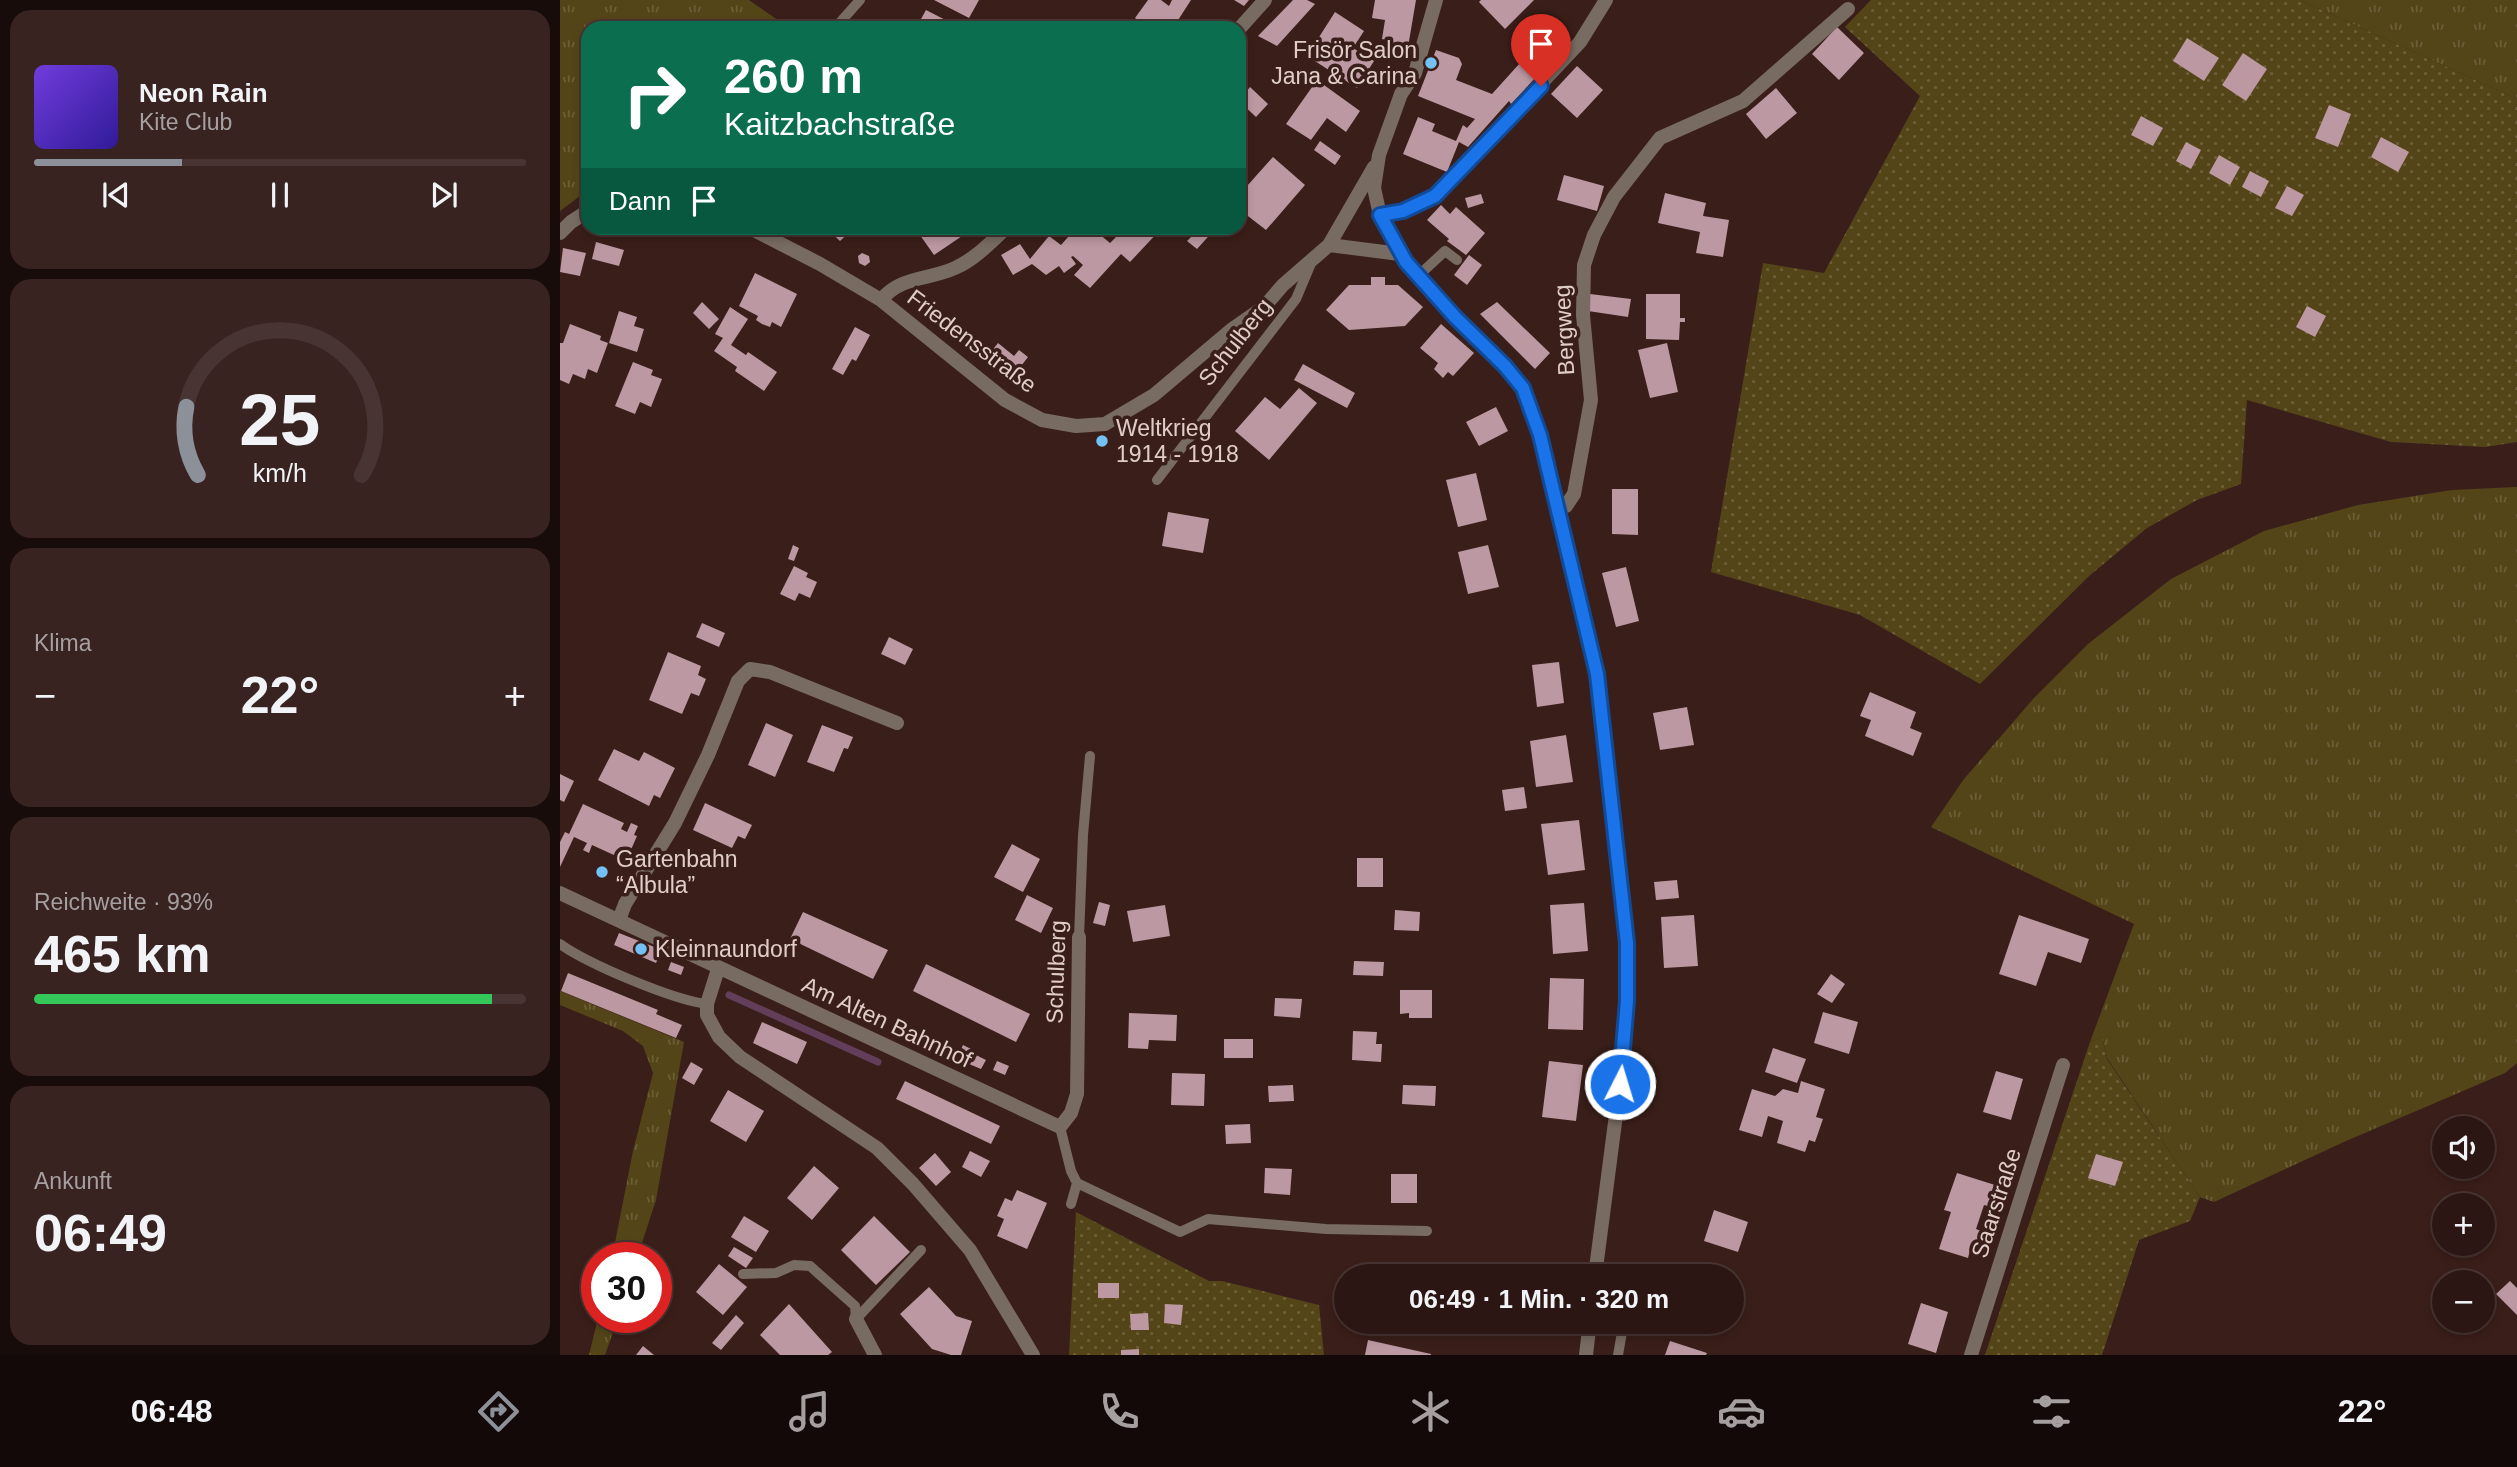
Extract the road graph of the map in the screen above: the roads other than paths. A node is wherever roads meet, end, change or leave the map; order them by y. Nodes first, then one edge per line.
1 (860, 0) edge
2 (1436, 0) edge
3 (1606, 0) edge
4 (1263, 1) edge
5 (1848, 9) dead end
6 (841, 21) edge
7 (1246, 21) edge
8 (1378, 160) junction
9 (581, 215) edge
10 (1380, 215) junction
11 (560, 233) edge
12 (764, 235) edge
13 (998, 235) edge
14 (1329, 245) junction
15 (1400, 254) junction
16 (1313, 259) junction
17 (1457, 260) dead end
18 (1418, 276) junction
19 (880, 300) junction
20 (1157, 480) dead end
21 (1557, 508) junction
22 (897, 723) dead end
23 (1090, 757) dead end
24 (560, 893) edge
25 (619, 920) junction
26 (1079, 937) joint
27 (560, 944) edge
28 (718, 969) junction
29 (707, 1004) junction
30 (2063, 1065) dead end
31 (1060, 1127) junction
32 (1077, 1182) junction
33 (1071, 1204) dead end
34 (1427, 1231) dead end
35 (921, 1251) dead end
36 (1597, 1264) edge
37 (743, 1274) dead end
38 (856, 1319) junction
39 (1588, 1334) edge
40 (1622, 1334) edge
41 (875, 1355) edge
42 (1033, 1355) edge
43 (1586, 1355) edge
44 (1618, 1355) edge
45 (1971, 1355) edge

1 - 6 lane
2 - 8 street
3 - 10 street
4 - 7 street
5 - 21 street, Bergweg
8 - 10 street
8 - 14 street, Friedensstraße
9 - 11 street
10 - 15 street
12 - 19 street, Friedensstraße
13 - 19 street
14 - 15 street
14 - 16 street, Friedensstraße
15 - 18 street
16 - 19 street, Friedensstraße
16 - 20 lane, Schulberg
17 - 18 lane
18 - 21 street
21 - 36 street
22 - 25 street
23 - 26 lane, Schulberg
24 - 25 street, Am Alten Bahnhof
25 - 28 street, Am Alten Bahnhof
26 - 31 street, Schulberg
27 - 29 lane
28 - 29 street
28 - 31 street, Am Alten Bahnhof
29 - 42 street
30 - 45 street, Saarstraße
31 - 32 lane
32 - 33 lane
32 - 34 lane
35 - 38 lane
37 - 38 lane
38 - 41 street
39 - 43 street
40 - 44 lane

